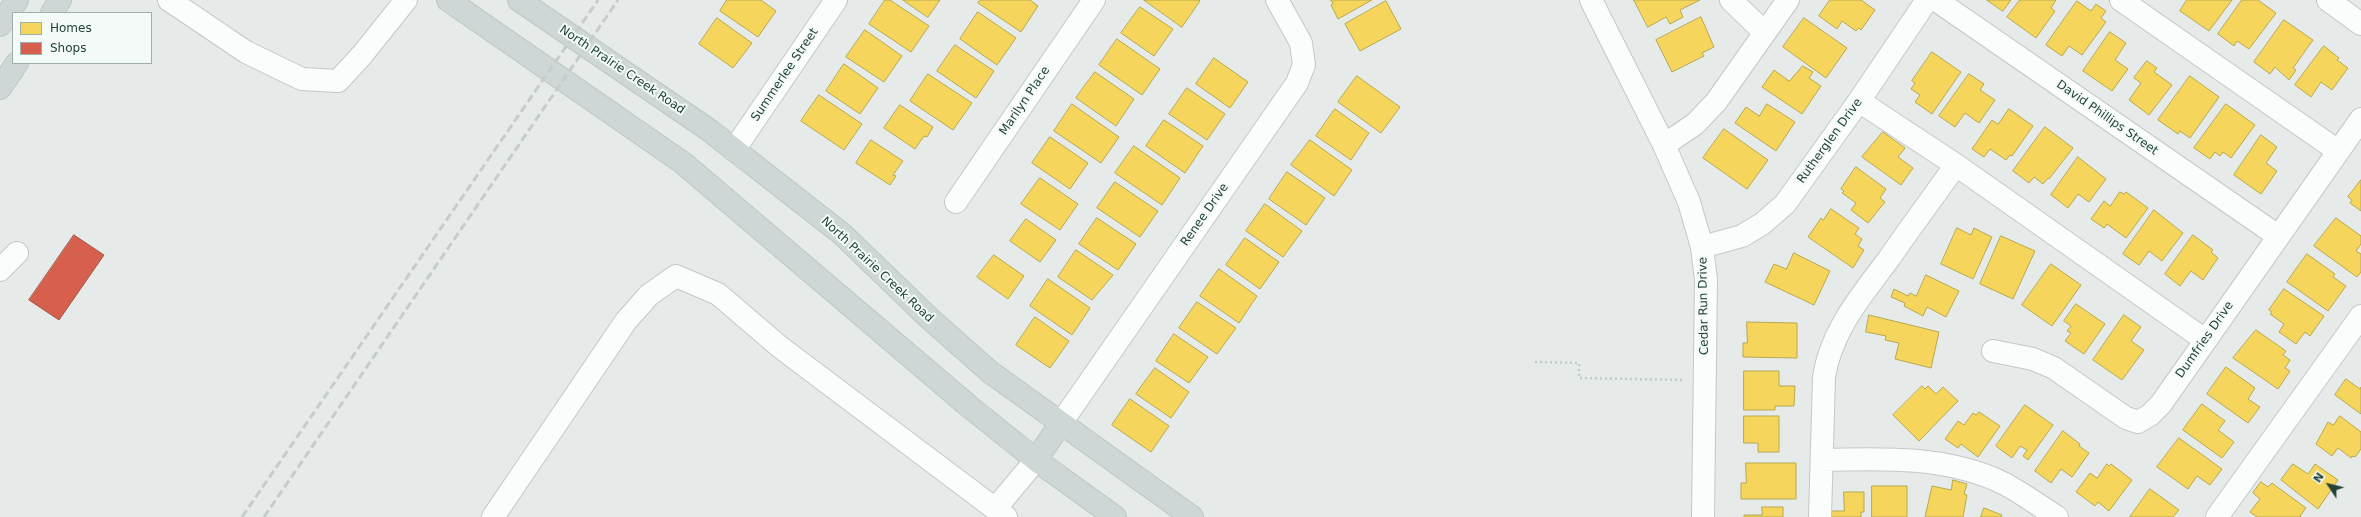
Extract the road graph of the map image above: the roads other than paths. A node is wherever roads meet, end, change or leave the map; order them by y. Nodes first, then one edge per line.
1 (17, 0) edge
2 (60, 0) edge
3 (169, 0) edge
4 (406, 0) edge
5 (448, 0) edge
6 (519, 0) edge
7 (836, 0) edge
8 (1094, 0) edge
9 (1277, 0) edge
10 (1591, 0) edge
11 (1731, 0) edge
12 (1788, 0) edge
13 (1927, 0) edge
14 (1936, 0) edge
15 (2121, 0) edge
16 (2328, 0) edge
17 (53, 12) edge
18 (2361, 24) edge
19 (0, 25) edge
20 (1764, 32) junction
21 (16, 64) edge
22 (0, 88) edge
23 (1859, 101) junction
24 (2361, 120) edge
25 (1664, 145) junction
26 (734, 150) junction
27 (2338, 151) junction
28 (1956, 165) junction
29 (956, 202) dead end
30 (2278, 236) junction
31 (1702, 247) junction
32 (17, 253) dead end
33 (0, 270) edge
34 (2361, 316) edge
35 (2205, 340) junction
36 (1993, 351) dead end
37 (1061, 423) junction
38 (1036, 460) junction
39 (1822, 460) junction
40 (1000, 513) edge
41 (493, 517) edge
42 (1115, 517) edge
43 (1192, 517) edge
44 (1704, 517) edge
45 (1820, 517) edge
46 (2057, 517) edge
47 (2217, 517) edge

1 - 19 main road
2 - 17 main road
3 - 4 street
5 - 38 main road
6 - 26 main road, North Prairie Creek Road
7 - 26 street, Summerlee Street
8 - 29 street, Marilyn Place
9 - 37 street, Renee Drive
10 - 25 street, Cedar Run Drive
11 - 20 street
12 - 20 street
13 - 23 street, Rutherglen Drive
14 - 30 street, David Phillips Street
15 - 27 street
16 - 18 street
20 - 25 street
21 - 22 main road
23 - 28 street
23 - 31 street, Rutherglen Drive
24 - 27 street, Dumfries Drive
25 - 31 street, Cedar Run Drive
26 - 37 main road, North Prairie Creek Road
27 - 30 street, Dumfries Drive
28 - 35 street
28 - 39 street
30 - 35 street, Dumfries Drive
31 - 44 street, Cedar Run Drive
32 - 33 street
34 - 47 street
35 - 36 street, Dumfries Drive
37 - 38 main road
37 - 43 main road, North Prairie Creek Road
38 - 40 street
38 - 42 main road
39 - 45 street
39 - 46 street
40 - 41 street

